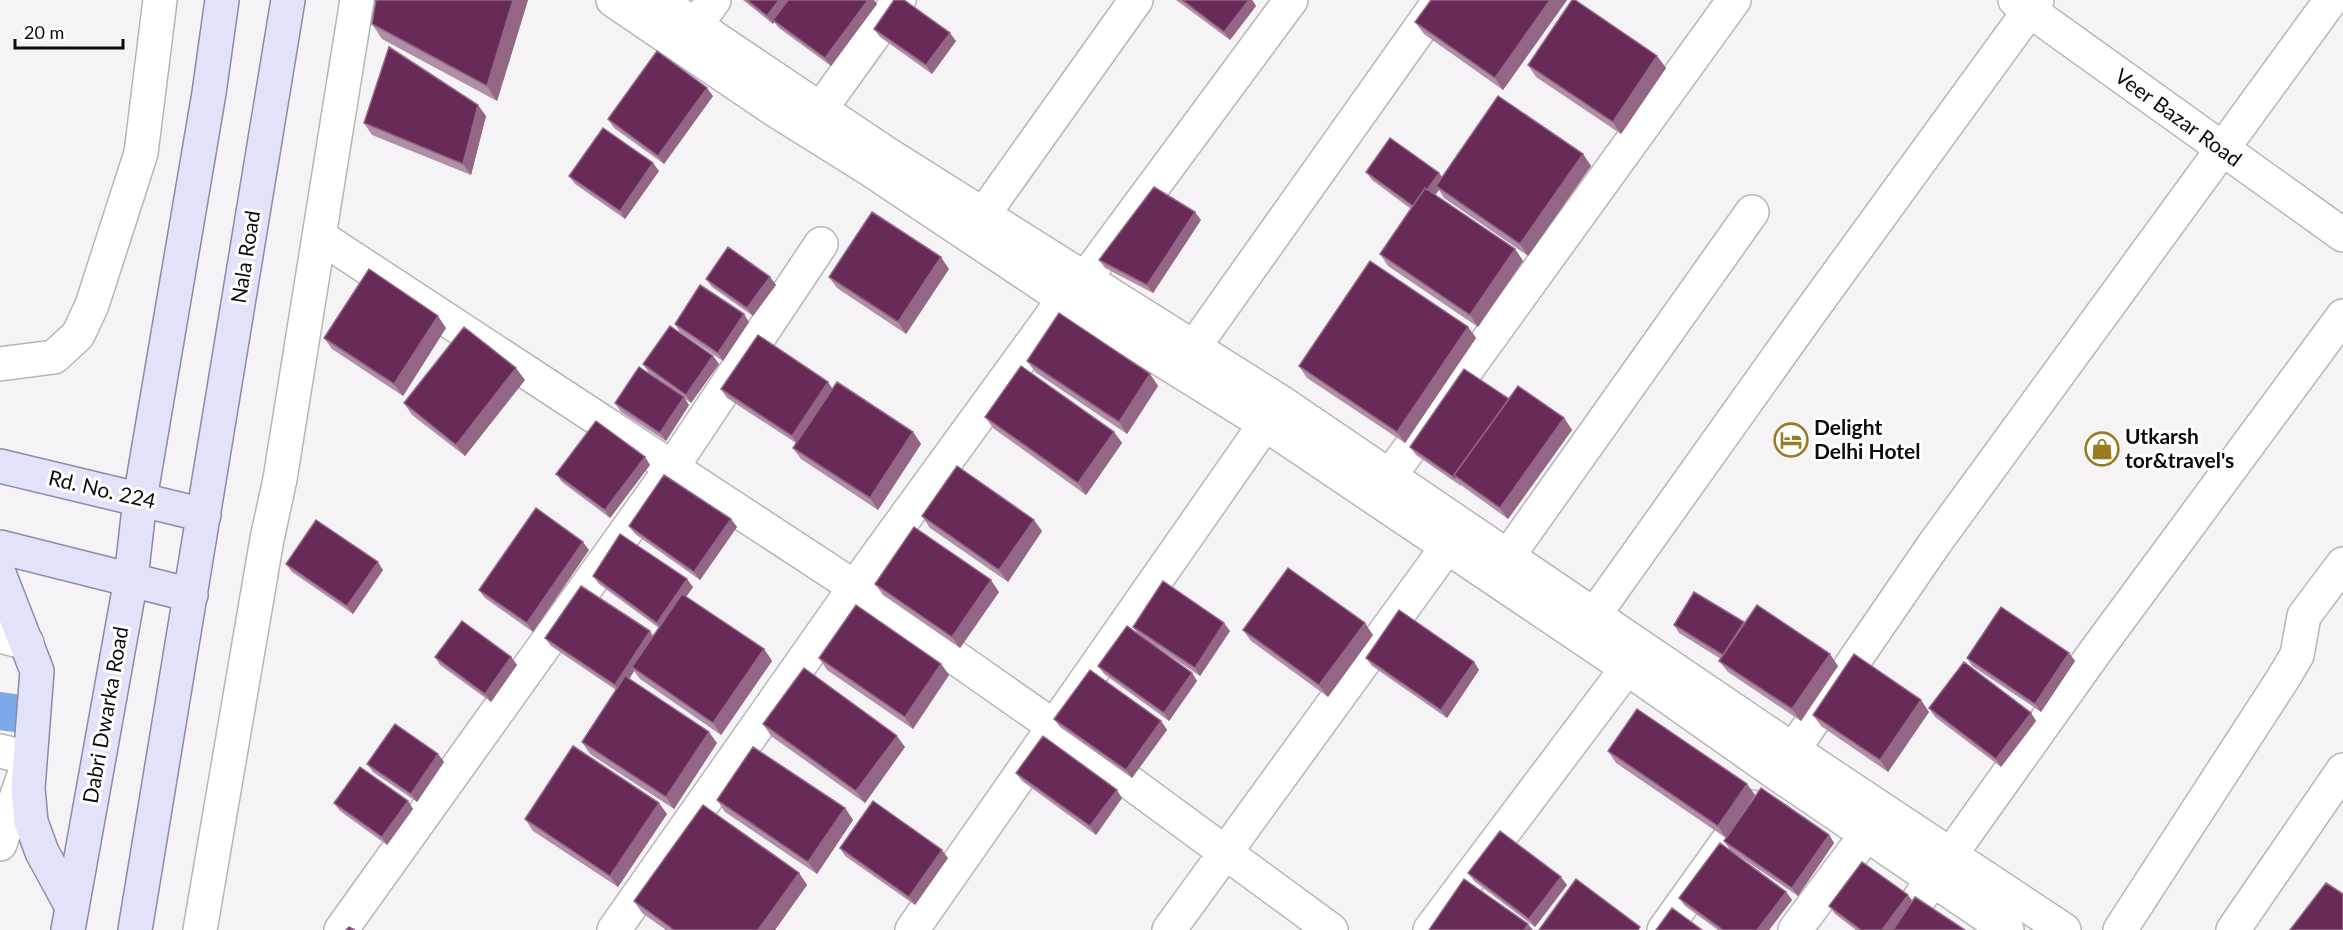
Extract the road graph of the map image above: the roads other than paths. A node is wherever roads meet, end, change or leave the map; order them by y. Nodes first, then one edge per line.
1 (160, 0) edge
2 (222, 0) edge
3 (288, 0) edge
4 (357, 0) edge
5 (613, 0) edge
6 (658, 0) edge
7 (899, 0) edge
8 (1136, 0) edge
9 (1291, 0) edge
10 (1440, 0) edge
11 (1734, 0) edge
12 (2331, 0) edge
13 (2027, 3) edge
14 (705, 13) edge
15 (820, 110) junction
16 (2221, 149) junction
17 (1752, 212) dead end
18 (983, 215) junction
19 (2343, 235) edge
20 (319, 236) junction
21 (821, 244) dead end
22 (1074, 289) junction
23 (2343, 316) edge
24 (1194, 347) junction
25 (0, 364) edge
26 (1265, 424) junction
27 (0, 466) edge
28 (673, 466) junction
29 (1389, 477) junction
30 (140, 500) junction
31 (204, 515) junction
32 (0, 547) edge
33 (1447, 547) junction
34 (1508, 556) junction
35 (2343, 564) edge
36 (0, 576) edge
37 (130, 579) junction
38 (856, 588) junction
39 (191, 595) junction
40 (1594, 614) junction
41 (14, 639) edge
42 (1628, 668) junction
43 (1053, 726) junction
44 (15, 754) edge
45 (1784, 761) junction
46 (2343, 770) edge
47 (1866, 835) junction
48 (0, 844) edge
49 (1224, 852) junction
50 (1942, 866) junction
51 (70, 919) edge
52 (135, 930) edge
53 (201, 930) edge
54 (341, 930) edge
55 (614, 930) edge
56 (912, 930) edge
57 (1169, 930) edge
58 (1331, 930) edge
59 (1430, 930) edge
60 (1664, 930) edge
61 (1795, 930) edge
62 (1897, 930) edge
63 (2007, 930) edge
64 (2064, 930) edge
65 (2120, 930) edge
66 (2233, 930) edge

1 - 25 street
2 - 30 main road
3 - 31 main road, Nala Road
4 - 20 street
5 - 22 street
6 - 14 street
7 - 15 street
8 - 18 street
9 - 22 street
10 - 24 street
11 - 29 street
12 - 16 street
13 - 16 street, Veer Bazar Road
13 - 40 street
14 - 15 street
15 - 18 street
16 - 19 street, Veer Bazar Road
16 - 45 street
17 - 34 street
18 - 22 street
20 - 28 street
20 - 53 street
21 - 28 street
22 - 24 street
22 - 26 street
22 - 38 street
23 - 50 street
24 - 29 street
26 - 33 street
26 - 43 street
27 - 30 main road, Rd. No. 224
28 - 38 street
28 - 54 street
29 - 34 street
30 - 31 main road, Rd. No. 224
30 - 37 main road, Dabri Dwarka Road
31 - 39 main road
32 - 37 main road
33 - 42 street
33 - 49 street
34 - 40 street
35 - 65 street
36 - 41 main road
37 - 39 main road
37 - 51 main road, Dabri Dwarka Road
38 - 43 street
38 - 55 street
39 - 52 main road
40 - 45 street
41 - 44 main road
42 - 45 street
42 - 59 street
43 - 49 street
43 - 56 street
44 - 48 street
44 - 51 main road
45 - 47 street
45 - 50 street
45 - 60 street
46 - 66 street
47 - 50 street
47 - 61 street
49 - 57 street
49 - 58 street
50 - 62 street
50 - 63 street
50 - 64 street

